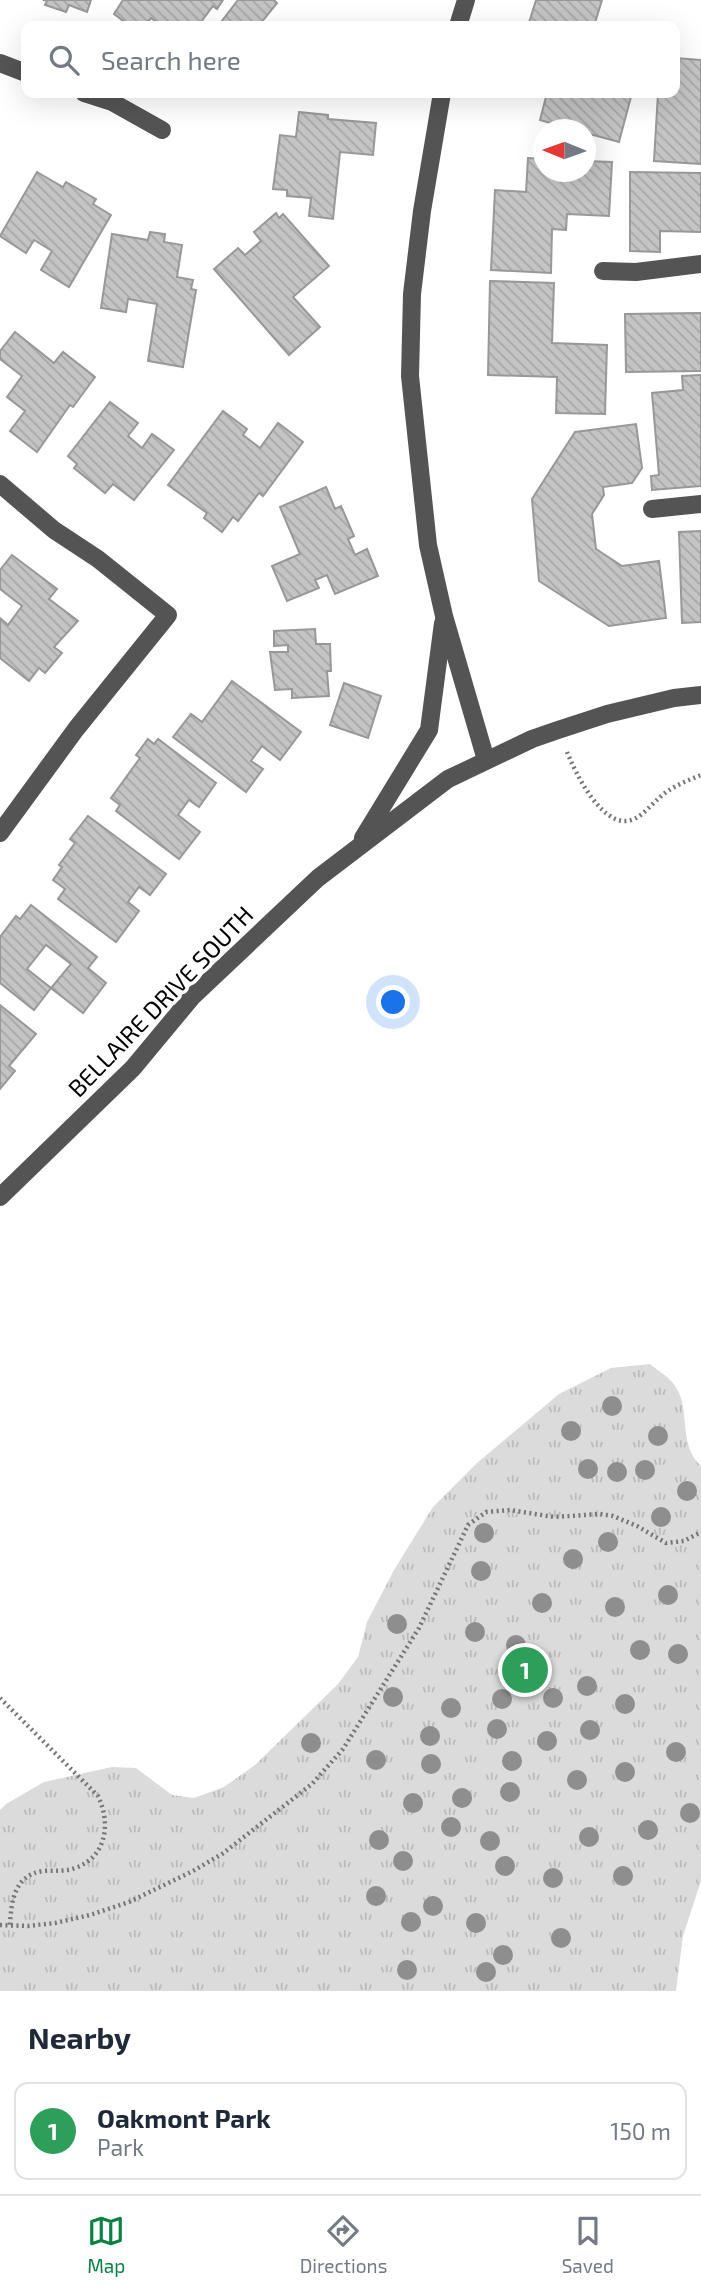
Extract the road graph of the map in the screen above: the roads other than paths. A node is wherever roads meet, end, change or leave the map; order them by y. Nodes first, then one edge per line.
1 (466, 0) edge
2 (460, 21) edge
3 (0, 64) edge
4 (21, 71) edge
5 (98, 98) edge
6 (441, 98) edge
7 (162, 130) dead end
8 (701, 264) edge
9 (603, 271) dead end
10 (0, 484) edge
11 (701, 504) edge
12 (652, 509) dead end
13 (444, 616) junction
14 (701, 695) edge
15 (486, 760) junction
16 (0, 833) edge
17 (356, 849) junction
18 (0, 1197) edge

1 - 2 street
3 - 4 street
5 - 7 street
6 - 13 street
8 - 9 street
10 - 16 street
11 - 12 street
13 - 15 street
13 - 17 street
14 - 15 street, BELLAIRE DRIVE SOUTH
15 - 17 street, BELLAIRE DRIVE SOUTH
17 - 18 street, BELLAIRE DRIVE SOUTH

